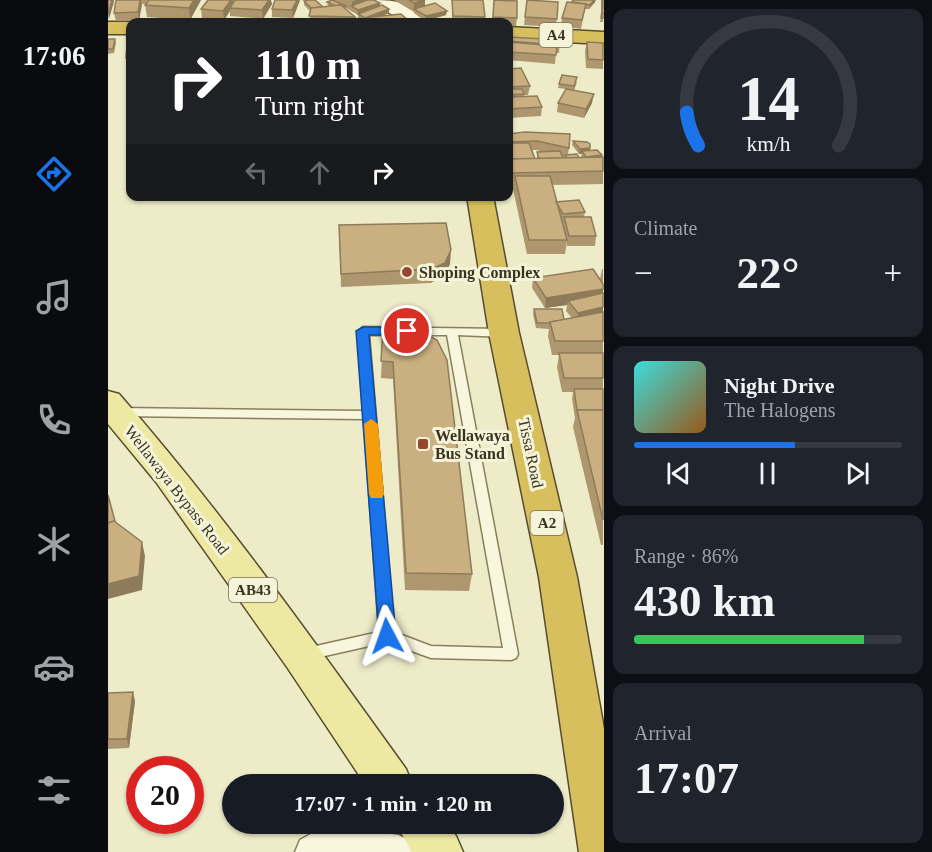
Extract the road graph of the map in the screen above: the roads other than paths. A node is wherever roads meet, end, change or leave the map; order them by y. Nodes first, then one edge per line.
1 (379, 0) edge
2 (414, 18) edge
3 (108, 28) edge
4 (126, 28) edge
5 (513, 33) edge
6 (603, 38) edge
7 (481, 201) edge
8 (452, 331) junction
9 (504, 333) junction
10 (111, 407) edge
11 (370, 415) junction
12 (387, 636) junction
13 (301, 655) junction
14 (383, 774) edge
15 (426, 834) edge
16 (312, 852) edge
17 (398, 852) edge
18 (440, 852) edge
19 (602, 852) edge

1 - 2 main road
3 - 4 highway
5 - 6 highway, A4
7 - 9 highway, Tissa Road / A2
8 - 9 lane
8 - 11 lane
8 - 12 lane
9 - 19 highway, Tissa Road / A2
10 - 11 lane
10 - 13 main road, Wellawaya Bypass Road / AB43
11 - 12 lane
12 - 13 lane
13 - 14 main road, Wellawaya Bypass Road / AB43
15 - 18 main road
16 - 17 street

